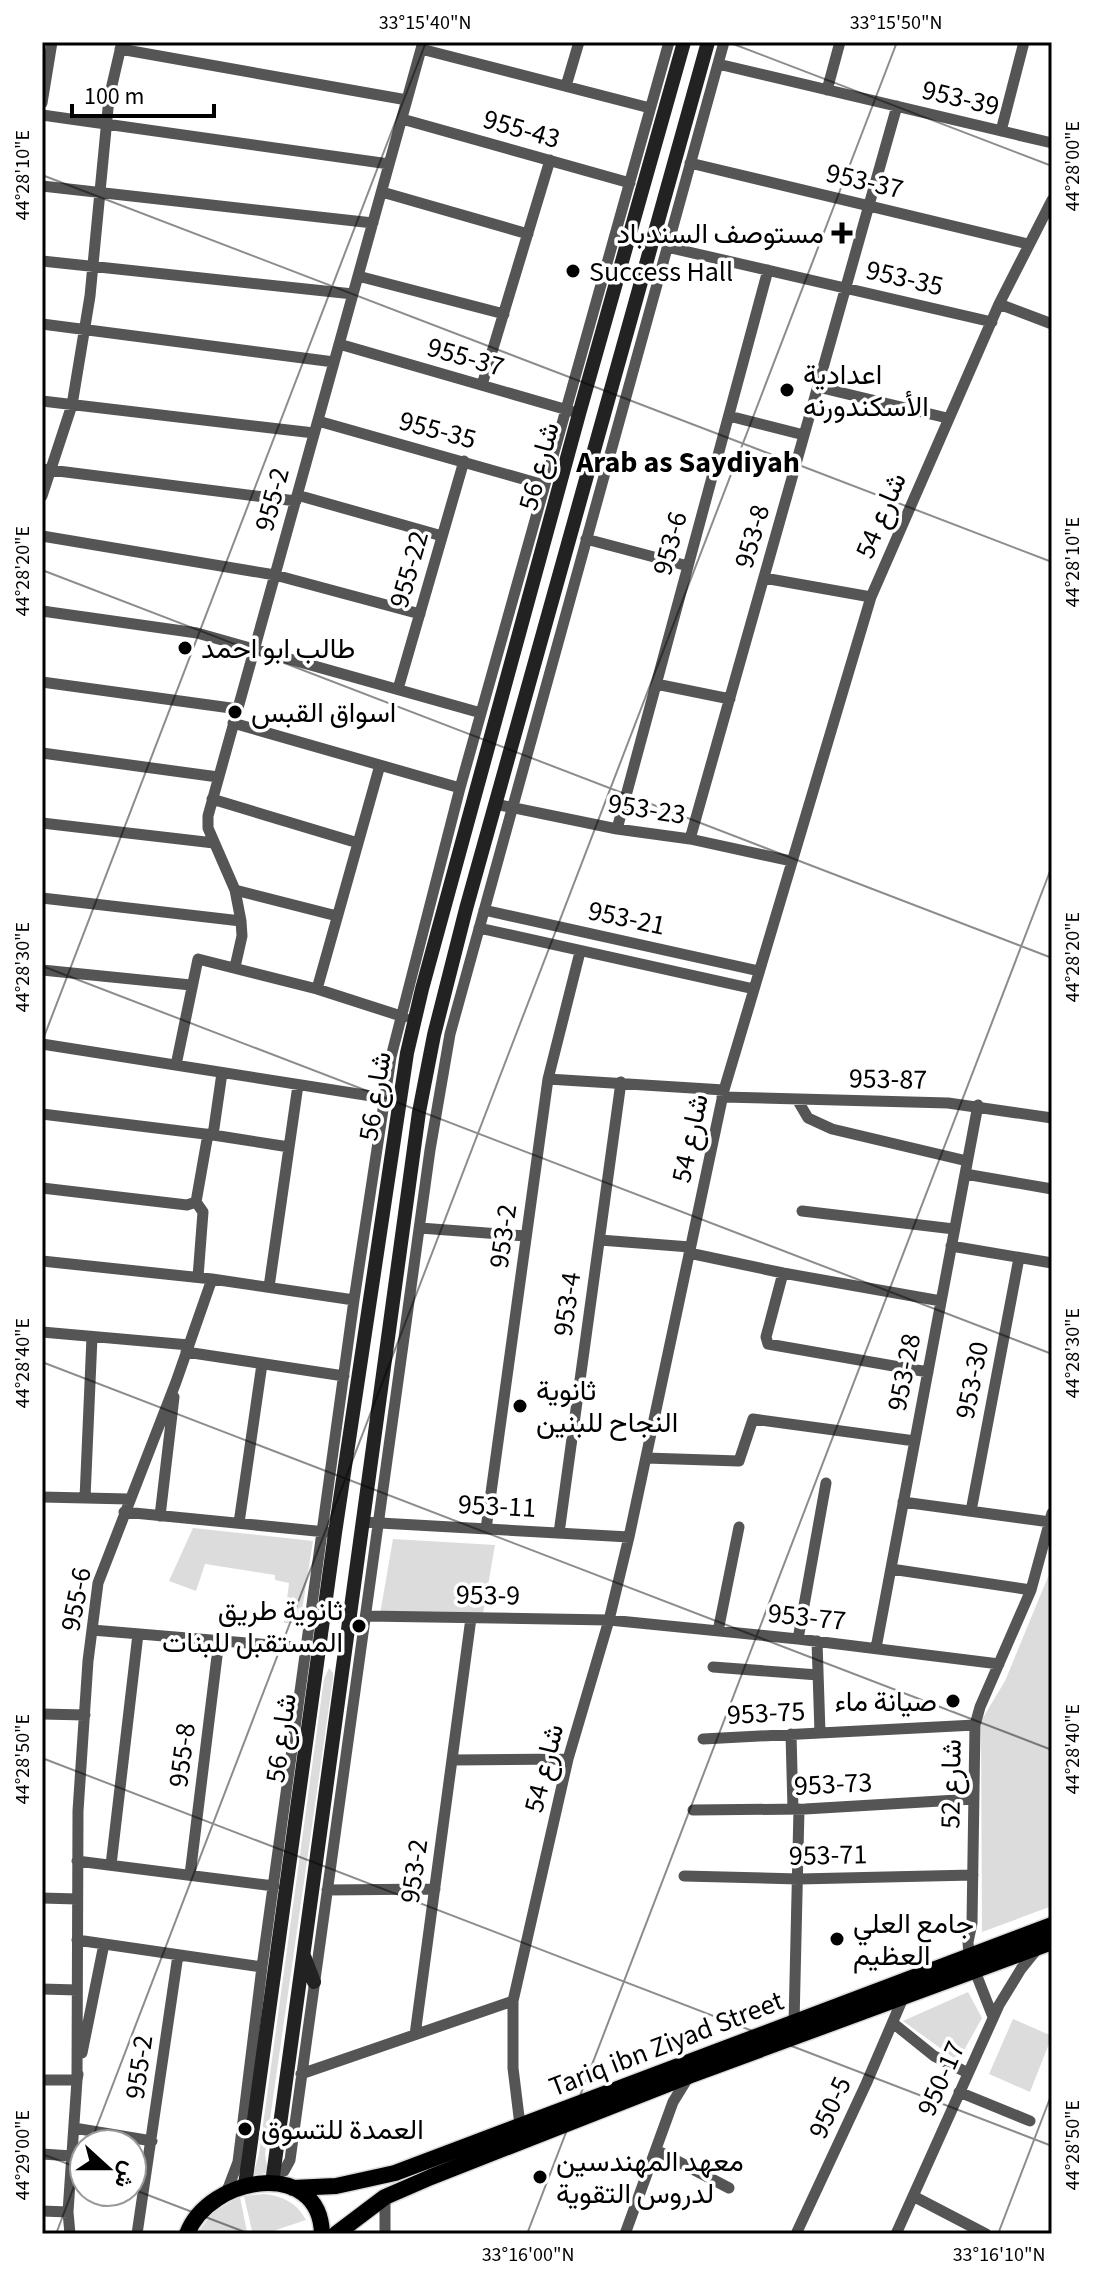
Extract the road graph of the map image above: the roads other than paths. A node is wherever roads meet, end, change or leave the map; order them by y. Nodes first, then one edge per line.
1 (52, 42) edge
2 (579, 42) edge
3 (669, 42) edge
4 (684, 42) edge
5 (708, 42) edge
6 (724, 42) edge
7 (840, 42) edge
8 (1024, 42) edge
9 (121, 45) edge
10 (422, 46) edge
11 (718, 64) junction
12 (566, 86) junction
13 (827, 90) junction
14 (407, 100) junction
15 (42, 103) edge
16 (897, 106) junction
17 (650, 108) junction
18 (42, 115) edge
19 (402, 119) junction
20 (106, 123) junction
21 (1001, 131) junction
22 (1052, 143) edge
23 (550, 160) junction
24 (690, 163) junction
25 (389, 164) junction
26 (630, 183) junction
27 (42, 186) edge
28 (102, 192) junction
29 (382, 192) junction
30 (1052, 200) edge
31 (868, 206) junction
32 (373, 223) junction
33 (528, 234) junction
34 (1028, 244) junction
35 (667, 247) junction
36 (42, 261) edge
37 (94, 268) junction
38 (768, 270) junction
39 (358, 276) junction
40 (845, 288) junction
41 (353, 294) junction
42 (999, 304) junction
43 (504, 314) junction
44 (992, 322) junction
45 (42, 324) edge
46 (1052, 324) edge
47 (83, 328) junction
48 (339, 344) junction
49 (334, 362) junction
50 (482, 385) junction
51 (818, 387) junction
52 (42, 401) edge
53 (72, 405) junction
54 (572, 412) junction
55 (729, 416) junction
56 (947, 418) junction
57 (316, 427) junction
58 (804, 435) junction
59 (464, 461) junction
60 (47, 470) edge
61 (544, 485) junction
62 (42, 496) edge
63 (297, 498) junction
64 (42, 536) edge
65 (442, 536) junction
66 (586, 539) junction
67 (688, 566) junction
68 (275, 575) junction
69 (764, 578) junction
70 (871, 597) junction
71 (42, 611) edge
72 (420, 614) junction
73 (254, 649) junction
74 (42, 682) edge
75 (656, 684) junction
76 (398, 689) junction
77 (730, 699) junction
78 (238, 709) junction
79 (481, 713) junction
80 (233, 723) junction
81 (42, 753) edge
82 (380, 765) junction
83 (218, 777) junction
84 (460, 788) junction
85 (212, 799) junction
86 (495, 804) junction
87 (513, 807) junction
88 (42, 823) edge
89 (617, 829) junction
90 (690, 839) junction
91 (214, 843) junction
92 (358, 843) junction
93 (791, 861) junction
94 (235, 890) junction
95 (42, 898) edge
96 (445, 904) junction
97 (466, 909) junction
98 (484, 910) junction
99 (337, 916) junction
100 (241, 921) junction
101 (479, 928) junction
102 (580, 952) junction
103 (235, 967) junction
104 (42, 970) edge
105 (759, 971) junction
106 (191, 985) junction
107 (317, 989) junction
108 (754, 989) junction
109 (407, 1018) junction
110 (42, 1044) edge
111 (176, 1065) junction
112 (222, 1073) junction
113 (548, 1079) junction
114 (621, 1082) junction
115 (298, 1085) junction
116 (723, 1093) junction
117 (384, 1098) junction
118 (798, 1101) junction
119 (978, 1105) junction
120 (42, 1114) edge
121 (1052, 1118) edge
122 (210, 1135) junction
123 (289, 1147) junction
124 (966, 1167) junction
125 (42, 1188) edge
126 (1052, 1189) edge
127 (196, 1202) junction
128 (802, 1211) dead end
129 (420, 1228) junction
130 (954, 1229) junction
131 (526, 1236) junction
132 (600, 1240) junction
133 (951, 1246) junction
134 (689, 1250) junction
135 (1019, 1258) junction
136 (42, 1261) edge
137 (1052, 1263) edge
138 (783, 1273) junction
139 (198, 1277) junction
140 (212, 1279) junction
141 (269, 1287) junction
142 (354, 1300) junction
143 (941, 1301) junction
144 (42, 1332) edge
145 (92, 1337) junction
146 (188, 1349) junction
147 (262, 1364) junction
148 (928, 1372) junction
149 (344, 1376) junction
150 (176, 1382) junction
151 (915, 1441) junction
152 (646, 1458) junction
153 (344, 1477) junction
154 (367, 1481) junction
155 (826, 1483) dead end
156 (42, 1497) edge
157 (85, 1498) junction
158 (341, 1498) junction
159 (129, 1499) junction
160 (365, 1500) junction
161 (903, 1502) junction
162 (971, 1511) junction
163 (124, 1512) junction
164 (160, 1516) junction
165 (1051, 1517) edge
166 (362, 1522) junction
167 (239, 1523) junction
168 (379, 1523) junction
169 (739, 1527) dead end
170 (486, 1529) junction
171 (329, 1532) junction
172 (559, 1533) junction
173 (629, 1537) junction
174 (891, 1569) junction
175 (1031, 1590) junction
176 (366, 1616) junction
177 (471, 1618) junction
178 (609, 1620) junction
179 (92, 1630) junction
180 (718, 1631) junction
181 (138, 1634) junction
182 (798, 1639) junction
183 (219, 1640) junction
184 (817, 1641) junction
185 (306, 1648) junction
186 (876, 1648) junction
187 (317, 1661) junction
188 (342, 1664) junction
189 (999, 1664) junction
190 (713, 1667) dead end
191 (818, 1675) junction
192 (42, 1714) edge
193 (85, 1715) junction
194 (975, 1725) junction
195 (820, 1733) junction
196 (791, 1734) junction
197 (703, 1739) dead end
198 (568, 1759) junction
199 (452, 1760) junction
200 (974, 1799) junction
201 (796, 1809) junction
202 (693, 1810) dead end
203 (77, 1861) junction
204 (111, 1865) junction
205 (190, 1875) junction
206 (973, 1875) junction
207 (684, 1876) dead end
208 (799, 1879) junction
209 (274, 1886) junction
210 (435, 1889) junction
211 (327, 1890) junction
212 (42, 1898) edge
213 (77, 1899) junction
214 (1052, 1925) edge
215 (77, 1940) junction
216 (104, 1944) junction
217 (1045, 1944) edge
218 (303, 1954) junction
219 (178, 1955) junction
220 (971, 1964) junction
221 (262, 1967) junction
222 (314, 1982) junction
223 (42, 1989) edge
224 (77, 1990) junction
225 (903, 1998) junction
226 (513, 2001) junction
227 (993, 2017) junction
228 (794, 2023) junction
229 (893, 2023) junction
230 (415, 2035) junction
231 (968, 2073) junction
232 (301, 2074) junction
233 (691, 2075) junction
234 (42, 2080) edge
235 (77, 2080) junction
236 (651, 2090) junction
237 (959, 2092) junction
238 (670, 2109) junction
239 (1030, 2121) dead end
240 (520, 2125) junction
241 (74, 2128) edge
242 (148, 2140) edge
243 (152, 2141) junction
244 (656, 2150) junction
245 (42, 2154) edge
246 (68, 2156) edge
247 (272, 2179) junction
248 (245, 2185) junction
249 (293, 2188) junction
250 (729, 2188) dead end
251 (227, 2191) junction
252 (913, 2196) junction
253 (385, 2197) junction
254 (68, 2208) edge
255 (42, 2211) edge
256 (68, 2212) junction
257 (185, 2231) edge
258 (70, 2234) edge
259 (137, 2234) edge
260 (322, 2234) edge
261 (336, 2234) edge
262 (385, 2234) edge
263 (625, 2234) edge
264 (796, 2234) edge
265 (896, 2234) edge
266 (986, 2234) edge

1 - 15 street
2 - 12 street
3 - 17 street
4 - 54 street, شارع 56
5 - 86 street, شارع 56
6 - 11 street
7 - 13 street
8 - 21 street
9 - 14 street
9 - 20 street
10 - 12 street
10 - 14 street, 955-2
11 - 13 street, 953-39
11 - 24 street
12 - 17 street
13 - 16 street, 953-39
14 - 19 street, 955-2
16 - 21 street, 953-39
16 - 31 street, 953-8
17 - 26 street
18 - 20 street
19 - 23 street, 955-43
19 - 25 street, 955-2
20 - 25 street
20 - 28 street
21 - 22 street, 953-39
23 - 26 street, 955-43
23 - 33 street
24 - 31 street, 953-37
24 - 35 street
25 - 29 street, 955-2
26 - 54 street
27 - 28 street
28 - 32 street
28 - 37 street
29 - 32 street, 955-2
29 - 33 street
30 - 34 street, شارع 54
31 - 34 street, 953-37
31 - 40 street, 953-8
32 - 39 street, 955-2
33 - 43 street
34 - 42 street, شارع 54
35 - 38 street, 953-35
35 - 66 street
36 - 37 street
37 - 41 street
37 - 47 street
38 - 40 street, 953-35
38 - 55 street, 953-6
39 - 41 street, 955-2
39 - 43 street
40 - 44 street, 953-35
40 - 51 street, 953-8
41 - 48 street, 955-2
42 - 44 street, شارع 54
42 - 46 street
43 - 50 street
44 - 56 street, شارع 54
45 - 47 street
47 - 49 street
47 - 53 street
48 - 49 street, 955-2
48 - 50 street, 955-37
49 - 57 street, 955-2
50 - 54 street, 955-37
51 - 56 street
51 - 58 street, 953-8
52 - 53 street, 955-35
53 - 57 street, 955-35
53 - 60 street
54 - 61 street
54 - 96 street, شارع 56
55 - 58 street
55 - 67 street, 953-6
56 - 70 street, شارع 54
57 - 59 street, 955-35
57 - 63 street, 955-2
58 - 69 street, 953-8
59 - 61 street, 955-35
59 - 65 street, 955-22
60 - 62 street
60 - 63 street
61 - 79 street
63 - 65 street
63 - 68 street, 955-2
64 - 68 street
65 - 72 street, 955-22
66 - 67 street
66 - 87 street
67 - 75 street, 953-6
68 - 72 street
68 - 73 street, 955-2
69 - 70 street
69 - 77 street, 953-8
70 - 93 street, شارع 54
71 - 73 street
72 - 76 street, 955-22
73 - 76 street
73 - 78 street, 955-2
74 - 78 street
75 - 77 street
75 - 89 street, 953-6
76 - 79 street
77 - 90 street, 953-8
78 - 80 street, 955-2
79 - 84 street
80 - 82 street
80 - 83 street, 955-2
81 - 83 street
82 - 84 street
82 - 92 street
83 - 85 street, 955-2
84 - 109 street
85 - 91 street, 955-2
85 - 92 street
86 - 87 street, 953-23
86 - 97 street, شارع 56
87 - 89 street, 953-23
87 - 98 street
88 - 91 street
89 - 90 street, 953-23
90 - 93 street, 953-23
91 - 94 street, 955-2
92 - 99 street
93 - 105 street, شارع 54
94 - 99 street
94 - 100 street, 955-2
95 - 100 street
96 - 97 street
96 - 109 street, شارع 56
97 - 154 street, شارع 56
98 - 101 street
98 - 105 street, 953-21
99 - 107 street
100 - 103 street, 955-2
101 - 102 street, 953-21
101 - 129 street
102 - 108 street, 953-21
102 - 113 street, 953-2
103 - 106 street
103 - 107 street
104 - 106 street
105 - 108 street, شارع 54
106 - 111 street
107 - 109 street
108 - 116 street, شارع 54
109 - 117 street
109 - 153 street, شارع 56
110 - 111 street
111 - 112 street
112 - 115 street
112 - 122 street
113 - 114 street, 953-87
113 - 131 street, 953-2
114 - 116 street, 953-87
114 - 132 street, 953-4
115 - 117 street
115 - 123 street
116 - 118 street, 953-87
116 - 134 street, شارع 54
117 - 142 street
118 - 119 street, 953-87
118 - 124 street
119 - 121 street, 953-87
119 - 124 street, 953-28
120 - 122 street
122 - 123 street
122 - 127 street
123 - 141 street
124 - 126 street
124 - 130 street, 953-28
125 - 127 street
127 - 139 street
128 - 130 street
129 - 131 street
129 - 168 street
130 - 133 street, 953-28
131 - 170 street, 953-2
132 - 134 street
132 - 172 street, 953-4
133 - 135 street
133 - 143 street, 953-28
134 - 138 street
134 - 152 street, شارع 54
135 - 137 street
135 - 162 street, 953-30
136 - 139 street
138 - 143 street
138 - 148 street
139 - 140 street
140 - 141 street
140 - 146 street, 955-6
141 - 142 street
142 - 149 street
143 - 148 street, 953-28
144 - 145 street
145 - 146 street
145 - 157 street
146 - 147 street
146 - 150 street, 955-6
147 - 149 street
147 - 167 street
148 - 151 street, 953-28
149 - 171 street
150 - 159 street, 955-6
150 - 164 street
151 - 152 street
151 - 161 street, 953-28
152 - 173 street, شارع 54
153 - 154 street
153 - 158 street, شارع 56
154 - 160 street, شارع 56
155 - 182 street
156 - 157 street
157 - 159 street
158 - 160 street
158 - 171 street, شارع 56
159 - 163 street, 955-6
160 - 166 street, شارع 56
161 - 162 street
161 - 174 street, 953-28
162 - 165 street
163 - 164 street
163 - 179 street, 955-6
164 - 167 street
165 - 175 street, شارع 52
166 - 168 street, 953-11
166 - 188 street, شارع 56
167 - 171 street
168 - 170 street, 953-11
168 - 176 street
169 - 180 street
170 - 172 street, 953-11
171 - 185 street
171 - 187 street, شارع 56
172 - 173 street, 953-11
173 - 178 street, شارع 54
174 - 175 street
174 - 186 street, 953-28
175 - 189 street, شارع 52
176 - 177 street, 953-9
176 - 211 street
177 - 178 street, 953-9
177 - 199 street, 953-2
178 - 180 street, 953-77
178 - 198 street, شارع 54
179 - 181 street
179 - 193 street, 955-6
180 - 182 street, 953-77
181 - 183 street
181 - 204 street
182 - 184 street, 953-77
183 - 185 street
183 - 205 street, 955-8
184 - 186 street, 953-77
184 - 191 street
185 - 209 street
186 - 189 street, 953-77
187 - 188 street
187 - 248 street, شارع 56
188 - 218 street, شارع 56
189 - 194 street, شارع 52
190 - 191 street
191 - 195 street
192 - 193 street
193 - 203 street, 955-6
194 - 195 street, 953-75
194 - 200 street, شارع 52
195 - 196 street, 953-75
196 - 197 street, 953-75
196 - 201 street
198 - 199 street
198 - 226 street, شارع 54
199 - 210 street, 953-2
200 - 201 street, 953-73
200 - 206 street, شارع 52
201 - 202 street, 953-73
201 - 208 street
203 - 204 street
203 - 213 street, 955-6
204 - 205 street
205 - 209 street
206 - 208 street, 953-71
206 - 220 street, شارع 52
207 - 208 street, 953-71
208 - 228 street
209 - 221 street
210 - 211 street
210 - 230 street, 953-2
211 - 222 street
212 - 213 street
213 - 215 street, 955-6
214 - 220 main road, Tariq ibn Ziyad Street
215 - 216 street
215 - 224 street, 955-6
216 - 219 street
216 - 235 street
217 - 220 main road, Tariq ibn Ziyad Street
217 - 227 street, 950-17
218 - 222 street
218 - 247 street, شارع 56
219 - 221 street
219 - 243 street, 955-2
220 - 225 main road, Tariq ibn Ziyad Street
220 - 227 street
220 - 228 main road, Tariq ibn Ziyad Street
221 - 251 street
222 - 232 street
223 - 224 street
224 - 235 street, 955-6
225 - 229 street, 950-5
225 - 233 main road, Tariq ibn Ziyad Street
226 - 230 street
226 - 240 street, شارع 54
227 - 231 street, 950-17
228 - 240 main road, Tariq ibn Ziyad Street
229 - 231 street
229 - 264 street, 950-5
230 - 232 street
231 - 237 street, 950-17
232 - 247 street
233 - 236 main road, Tariq ibn Ziyad Street
233 - 238 street
234 - 235 street
235 - 241 street, 955-6
236 - 238 street
236 - 253 main road, Tariq ibn Ziyad Street
237 - 239 street
237 - 252 street, 950-17
238 - 244 street
240 - 249 main road, Tariq ibn Ziyad Street
242 - 243 street
243 - 259 street, 955-2
244 - 250 street
244 - 263 street
245 - 246 street
247 - 248 main road, Tariq ibn Ziyad Street
247 - 249 main road, Tariq ibn Ziyad Street
248 - 251 main road, Tariq ibn Ziyad Street
249 - 260 main road
251 - 257 main road
252 - 265 street, 950-17
252 - 266 street
253 - 261 main road, Tariq ibn Ziyad Street
253 - 262 street
254 - 256 street, 955-6
255 - 256 street
256 - 258 street, 955-6

